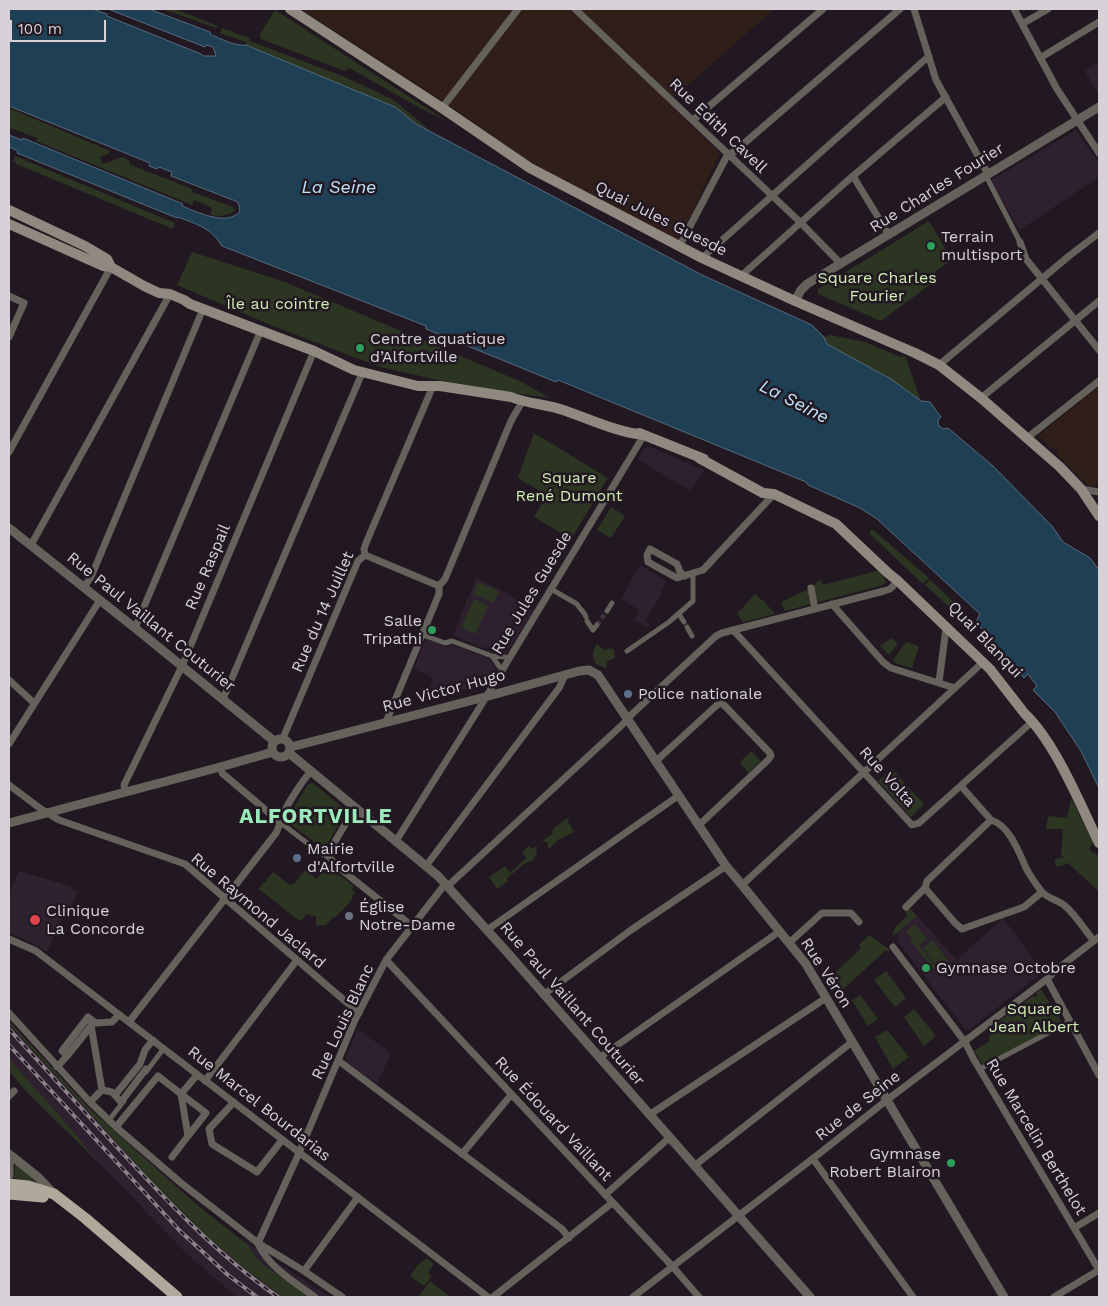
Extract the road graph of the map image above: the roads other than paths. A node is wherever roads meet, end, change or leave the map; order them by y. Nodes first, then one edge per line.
1 (290, 9) edge
2 (518, 9) edge
3 (575, 9) edge
4 (823, 9) edge
5 (900, 9) edge
6 (914, 9) edge
7 (1014, 9) edge
8 (1048, 9) edge
9 (1099, 22) edge
10 (1022, 24) junction
11 (929, 56) junction
12 (1040, 58) junction
13 (946, 97) junction
14 (1099, 107) edge
15 (442, 108) junction
16 (693, 120) junction
17 (1077, 120) junction
18 (1099, 153) edge
19 (728, 154) junction
20 (987, 175) junction
21 (853, 176) junction
22 (772, 196) junction
23 (9, 210) edge
24 (801, 223) junction
25 (9, 224) edge
26 (1099, 233) edge
27 (889, 235) junction
28 (1020, 242) joint
29 (679, 247) junction
30 (702, 258) junction
31 (841, 264) junction
32 (111, 267) junction
33 (741, 276) junction
34 (1042, 280) junction
35 (170, 294) junction
36 (9, 296) edge
37 (184, 300) junction
38 (795, 301) junction
39 (1099, 301) edge
40 (204, 309) junction
41 (1076, 320) junction
42 (257, 328) junction
43 (9, 336) edge
44 (1099, 350) edge
45 (318, 352) junction
46 (939, 365) junction
47 (363, 371) junction
48 (1099, 380) edge
49 (433, 386) junction
50 (981, 398) junction
51 (522, 402) junction
52 (644, 436) junction
53 (1027, 438) junction
54 (9, 452) edge
55 (1081, 489) junction
56 (1099, 492) edge
57 (774, 494) junction
58 (1099, 516) edge
59 (9, 528) edge
60 (31, 545) junction
61 (365, 555) junction
62 (693, 574) junction
63 (686, 576) junction
64 (902, 585) junction
65 (439, 586) junction
66 (84, 587) junction
67 (811, 588) dead end
68 (551, 589) junction
69 (100, 600) junction
70 (612, 603) dead end
71 (832, 604) junction
72 (815, 609) junction
73 (607, 611) tunnel mouth
74 (678, 614) junction
75 (597, 626) dead end
76 (135, 628) junction
77 (946, 628) junction
78 (733, 630) junction
79 (426, 636) dead end
80 (692, 636) dead end
81 (627, 651) dead end
82 (492, 656) junction
83 (505, 657) dead end
84 (983, 662) junction
85 (182, 666) junction
86 (499, 666) dead end
87 (565, 675) junction
88 (9, 680) edge
89 (602, 680) joint
90 (939, 682) junction
91 (955, 688) junction
92 (485, 697) junction
93 (223, 699) junction
94 (34, 703) junction
95 (627, 719) junction
96 (1033, 721) junction
97 (386, 722) junction
98 (278, 740) junction
99 (9, 744) edge
100 (290, 750) junction
101 (1052, 750) junction
102 (273, 752) junction
103 (655, 762) junction
104 (220, 767) junction
105 (311, 771) junction
106 (863, 773) junction
107 (9, 784) edge
108 (960, 786) junction
109 (125, 792) junction
110 (678, 796) junction
111 (355, 808) junction
112 (47, 813) junction
113 (991, 820) junction
114 (9, 823) edge
115 (281, 823) junction
116 (698, 826) junction
117 (1099, 834) edge
118 (396, 841) junction
119 (1099, 843) edge
120 (329, 857) junction
121 (426, 866) junction
122 (726, 866) junction
123 (742, 884) junction
124 (447, 885) junction
125 (926, 888) junction
126 (1042, 892) junction
127 (224, 898) junction
128 (906, 907) dead end
129 (859, 922) dead end
130 (412, 926) junction
131 (487, 930) junction
132 (780, 932) junction
133 (9, 939) edge
134 (1096, 939) edge
135 (790, 943) junction
136 (893, 947) dead end
137 (297, 960) junction
138 (386, 960) junction
139 (1047, 979) junction
140 (543, 995) junction
141 (826, 998) junction
142 (359, 1012) junction
143 (9, 1013) edge
144 (119, 1015) junction
145 (1068, 1019) dead end
146 (129, 1022) junction
147 (93, 1024) junction
148 (153, 1040) junction
149 (852, 1042) junction
150 (965, 1042) junction
151 (164, 1048) junction
152 (599, 1058) junction
153 (339, 1061) junction
154 (57, 1067) junction
155 (146, 1069) dead end
156 (980, 1069) junction
157 (197, 1075) junction
158 (1099, 1075) edge
159 (205, 1081) junction
160 (102, 1090) junction
161 (181, 1094) junction
162 (115, 1095) junction
163 (511, 1095) junction
164 (887, 1100) junction
165 (90, 1102) junction
166 (234, 1102) junction
167 (649, 1115) junction
168 (109, 1120) junction
169 (116, 1127) junction
170 (188, 1136) junction
171 (669, 1138) junction
172 (282, 1140) junction
173 (299, 1153) junction
174 (9, 1154) edge
175 (462, 1154) junction
176 (172, 1157) dead end
177 (813, 1159) junction
178 (9, 1162) edge
179 (694, 1166) junction
180 (9, 1175) edge
181 (9, 1184) edge
182 (9, 1194) edge
183 (54, 1194) junction
184 (605, 1195) junction
185 (358, 1197) junction
186 (612, 1203) junction
187 (68, 1206) junction
188 (1099, 1213) edge
189 (738, 1216) junction
190 (1074, 1228) junction
191 (568, 1238) junction
192 (258, 1243) junction
193 (673, 1267) junction
194 (1099, 1270) edge
195 (304, 1271) junction
196 (177, 1297) edge
197 (315, 1297) edge
198 (342, 1297) edge
199 (488, 1297) edge
200 (493, 1297) edge
201 (633, 1297) edge
202 (699, 1297) edge
203 (810, 1297) edge
204 (913, 1297) edge
205 (1004, 1297) edge
206 (1054, 1297) edge

1 - 15 main road, Quai Jules Guesde
2 - 15 street
3 - 16 street, Rue Edith Cavell
4 - 16 street
5 - 19 street
6 - 11 street
7 - 10 street
8 - 10 street
9 - 12 street
10 - 12 street
11 - 13 street
11 - 22 street
12 - 17 street
13 - 20 street
13 - 21 street
14 - 17 street, Rue Charles Fourier
15 - 29 main road, Quai Jules Guesde
16 - 19 street, Rue Edith Cavell
17 - 18 street
17 - 20 street, Rue Charles Fourier
19 - 22 street, Rue Edith Cavell
19 - 29 street
20 - 27 street, Rue Charles Fourier
20 - 28 street
21 - 24 street
21 - 27 street
22 - 24 street, Rue Edith Cavell
22 - 30 street
23 - 32 main road, Quai Blanqui
24 - 31 street, Rue Edith Cavell
24 - 33 street
25 - 32 main road, Quai Blanqui
26 - 34 street
27 - 31 street, Rue Charles Fourier
28 - 34 street
29 - 30 main road, Quai Jules Guesde
30 - 33 main road, Quai Jules Guesde
31 - 38 street, Rue Charles Fourier
32 - 35 main road, Quai Blanqui
32 - 54 street
33 - 38 main road, Quai Jules Guesde
34 - 41 street
34 - 46 street
35 - 37 main road, Quai Blanqui
35 - 60 street
36 - 43 street
37 - 40 main road, Quai Blanqui
37 - 42 main road, Quai Blanqui
38 - 46 main road, Quai Jules Guesde
39 - 41 street
40 - 42 main road, Quai Blanqui
40 - 66 street
41 - 44 street
41 - 50 street
42 - 45 main road, Quai Blanqui
42 - 76 street
45 - 47 main road, Quai Blanqui
45 - 85 street, Rue Raspail
46 - 50 main road, Quai Jules Guesde
47 - 49 main road, Quai Blanqui
47 - 93 street
48 - 53 street
49 - 51 main road, Quai Blanqui
49 - 61 street, Rue du 14 Juillet
50 - 53 main road, Quai Jules Guesde
51 - 52 main road, Quai Blanqui
51 - 65 street
52 - 57 main road, Quai Blanqui
52 - 68 street, Rue Jules Guesde
53 - 55 main road, Quai Jules Guesde
55 - 56 street
55 - 58 main road
57 - 62 street
57 - 64 main road, Quai Blanqui
59 - 60 street, Rue Paul Vaillant Couturier
60 - 66 street, Rue Paul Vaillant Couturier
61 - 65 street
61 - 98 street, Rue du 14 Juillet
62 - 63 street
62 - 74 street
63 - 63 street
64 - 71 street, Rue Louis Blanc
64 - 77 main road, Quai Blanqui
64 - 96 main road, Quai Blanqui
65 - 97 street
66 - 69 street, Rue Paul Vaillant Couturier
67 - 72 street
68 - 75 street
68 - 92 street, Rue Jules Guesde
69 - 76 street, Rue Paul Vaillant Couturier
69 - 94 street
70 - 73 street
71 - 72 street, Rue Louis Blanc
71 - 90 street
72 - 78 street, Rue Louis Blanc
74 - 80 street
74 - 81 street
76 - 85 street, Rue Paul Vaillant Couturier
77 - 84 main road, Quai Blanqui
77 - 90 street
78 - 95 street, Rue Louis Blanc
78 - 106 street, Rue Volta
79 - 82 street
82 - 83 street
82 - 86 street
84 - 91 street
84 - 96 main road, Quai Blanqui
85 - 93 street, Rue Paul Vaillant Couturier
85 - 109 street, Rue Raspail
87 - 89 street, Rue Victor Hugo
87 - 92 street, Rue Victor Hugo
87 - 121 street
88 - 94 street
89 - 95 street, Rue Véron
90 - 91 street
91 - 106 street
92 - 97 street, Rue Victor Hugo
92 - 118 street, Rue Jules Guesde
93 - 98 street, Rue Paul Vaillant Couturier
94 - 99 street
95 - 103 street, Rue Véron
95 - 124 street, Rue Louis Blanc
96 - 101 main road, Quai Blanqui
96 - 108 street, Rue Volta
97 - 100 street, Rue Victor Hugo
98 - 100 street
98 - 102 street
100 - 102 street
100 - 105 street, Rue Paul Vaillant Couturier
101 - 117 main road, Quai Blanqui
101 - 119 main road, Quai Blanqui
102 - 104 street
103 - 110 street, Rue Véron
103 - 116 street
104 - 109 street
104 - 115 street
105 - 111 street, Rue Paul Vaillant Couturier
105 - 115 street
106 - 108 street, Rue Volta
106 - 123 street
107 - 112 street, Rue Raymond Jaclard
108 - 113 street
109 - 112 street
110 - 116 street, Rue Véron
110 - 131 street
111 - 118 street, Rue Paul Vaillant Couturier
111 - 120 street
112 - 114 street
112 - 127 street, Rue Raymond Jaclard
113 - 125 street
113 - 126 street
115 - 120 street
115 - 127 street
116 - 122 street, Rue Véron
118 - 121 street, Rue Paul Vaillant Couturier
120 - 130 street
121 - 124 street, Rue Paul Vaillant Couturier
122 - 123 street, Rue Véron
122 - 140 street
123 - 132 street, Rue Véron
124 - 130 street, Rue Louis Blanc
124 - 131 street, Rue Paul Vaillant Couturier
125 - 126 street
125 - 128 street
126 - 134 street
127 - 137 street, Rue Raymond Jaclard
127 - 146 street
129 - 135 street
130 - 138 street, Rue Louis Blanc
131 - 140 street, Rue Paul Vaillant Couturier
132 - 135 street, Rue Véron
132 - 152 street
133 - 144 street, Rue Marcel Bourdarias
134 - 139 street, Rue de Seine
135 - 141 street, Rue Véron
136 - 150 street, Rue Marcelin Berthelot
137 - 142 street, Rue Raymond Jaclard
137 - 159 street
138 - 142 street, Rue Louis Blanc
138 - 163 street, Rue Édouard Vaillant
139 - 150 street, Rue de Seine
139 - 158 street
140 - 152 street, Rue Paul Vaillant Couturier
141 - 149 street, Rue Véron
141 - 167 street
142 - 153 street, Rue Louis Blanc
143 - 154 street
144 - 146 street, Rue Marcel Bourdarias
144 - 147 street
145 - 156 street
146 - 148 street, Rue Marcel Bourdarias
147 - 154 street
147 - 160 street
148 - 151 street, Rue Marcel Bourdarias
148 - 162 street
149 - 164 street, Rue Véron
149 - 179 street
150 - 156 street, Rue Marcelin Berthelot
150 - 164 street, Rue de Seine
151 - 157 street, Rue Marcel Bourdarias
151 - 168 street
152 - 167 street, Rue Paul Vaillant Couturier
153 - 173 street, Rue Louis Blanc
153 - 175 street
154 - 165 street
155 - 162 street
156 - 190 street, Rue Marcelin Berthelot
157 - 159 street, Rue Marcel Bourdarias
157 - 161 street
159 - 166 street, Rue Marcel Bourdarias
160 - 162 street
160 - 165 street
161 - 169 street
161 - 170 street
161 - 170 street
163 - 175 street
163 - 184 street, Rue Édouard Vaillant
164 - 177 street, Rue de Seine
164 - 205 street, Rue Véron
165 - 168 street
166 - 172 street, Rue Marcel Bourdarias
166 - 172 street
167 - 171 street, Rue Paul Vaillant Couturier
168 - 169 street
169 - 192 street
170 - 176 street
171 - 179 street, Rue Paul Vaillant Couturier
171 - 184 street
172 - 173 street, Rue Marcel Bourdarias
173 - 185 street, Rue Marcel Bourdarias
173 - 192 street, Rue Louis Blanc
174 - 183 street
175 - 191 street
177 - 189 street, Rue de Seine
177 - 204 street
178 - 180 street
179 - 189 street, Rue Paul Vaillant Couturier
181 - 183 main road
182 - 187 main road
183 - 187 main road
184 - 186 street, Rue Édouard Vaillant
185 - 195 street
185 - 199 street, Rue Marcel Bourdarias
186 - 191 street
186 - 193 street, Rue Édouard Vaillant
187 - 196 main road
188 - 190 street
189 - 193 street, Rue de Seine
189 - 203 street, Rue Paul Vaillant Couturier
190 - 194 street, Rue Marcelin Berthelot
191 - 200 street
192 - 195 street
192 - 197 street
193 - 201 street, Rue de Seine
193 - 202 street, Rue Édouard Vaillant
194 - 206 street
195 - 198 street

